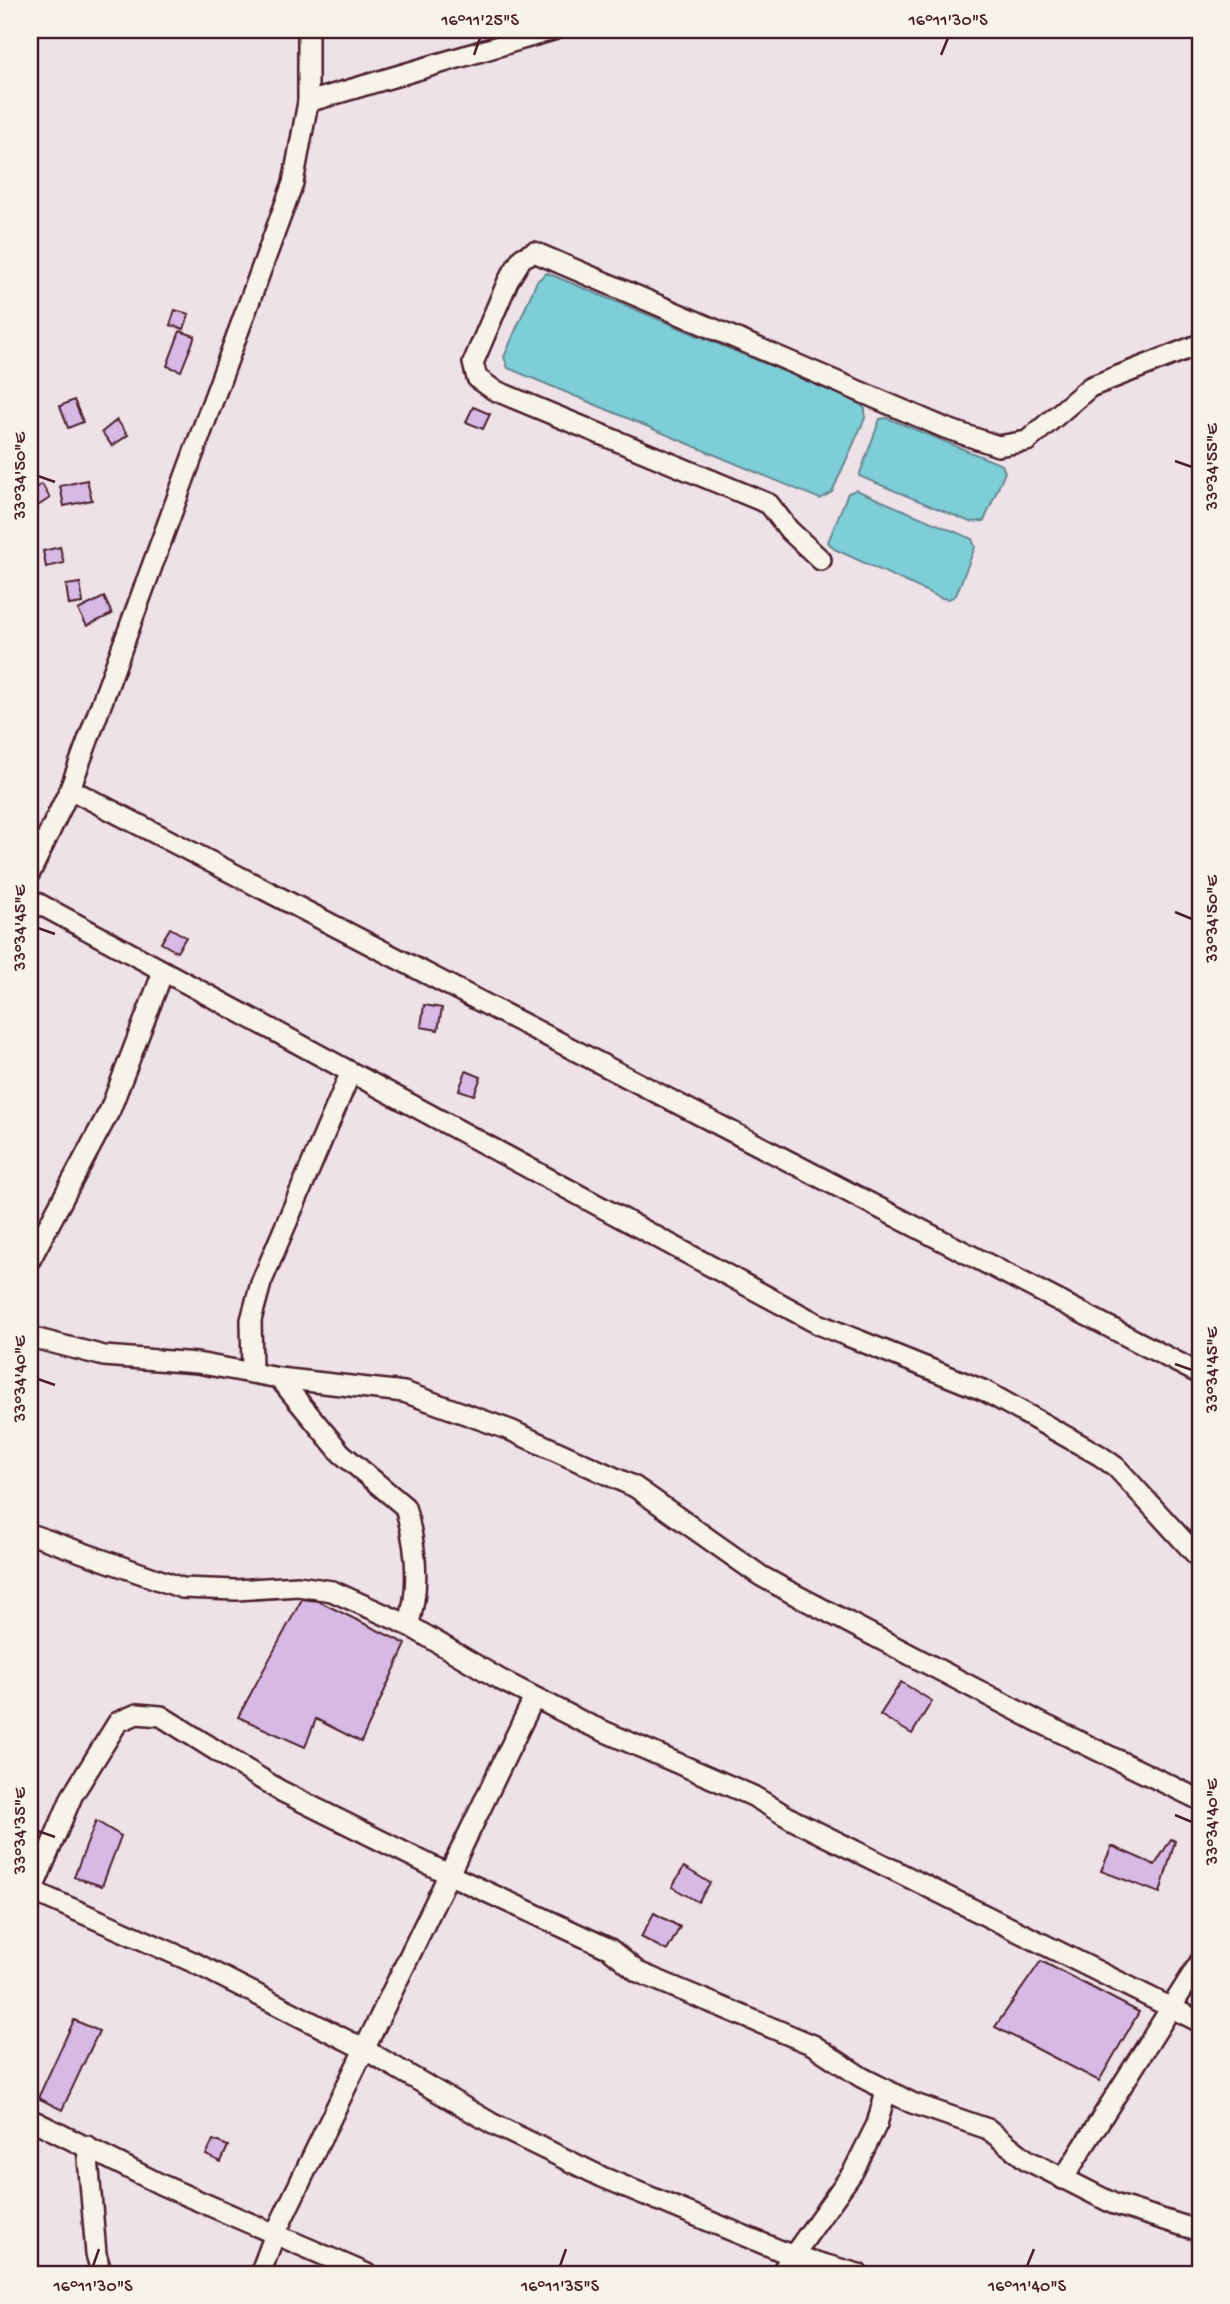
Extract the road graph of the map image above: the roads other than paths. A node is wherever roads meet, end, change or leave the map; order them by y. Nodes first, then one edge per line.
1 (308, 30) edge
2 (553, 30) edge
3 (309, 103) junction
4 (1200, 344) edge
5 (821, 559) dead end
6 (70, 789) junction
7 (30, 873) edge
8 (30, 899) edge
9 (163, 972) junction
10 (351, 1074) junction
11 (30, 1260) edge
12 (30, 1337) edge
13 (252, 1372) junction
14 (1200, 1374) edge
15 (279, 1378) junction
16 (30, 1534) edge
17 (1200, 1559) edge
18 (408, 1625) junction
19 (534, 1698) junction
20 (1200, 1800) edge
21 (448, 1874) junction
22 (31, 1892) edge
23 (1200, 1962) edge
24 (1173, 2007) junction
25 (1200, 2022) edge
26 (364, 2049) junction
27 (886, 2091) junction
28 (30, 2119) edge
29 (87, 2146) junction
30 (1063, 2179) junction
31 (1200, 2231) edge
32 (275, 2234) junction
33 (791, 2255) junction
34 (102, 2274) edge
35 (260, 2274) edge
36 (368, 2274) edge
37 (780, 2274) edge
38 (858, 2274) edge

1 - 3 street
2 - 3 street
3 - 6 street
4 - 5 street
6 - 7 street
6 - 14 street
8 - 9 street
9 - 10 street
9 - 11 street
10 - 13 street
10 - 17 street
12 - 13 street
13 - 15 street
15 - 18 street
15 - 20 street
16 - 18 street
18 - 19 street
19 - 21 street
19 - 24 street
21 - 22 street
21 - 26 street
21 - 27 street
22 - 26 street
23 - 24 street
24 - 25 street
24 - 30 street
26 - 32 street
26 - 33 street
27 - 30 street
27 - 33 street
28 - 29 street
29 - 32 street
29 - 34 street
30 - 31 street
32 - 35 street
32 - 36 street
33 - 37 street
33 - 38 street

